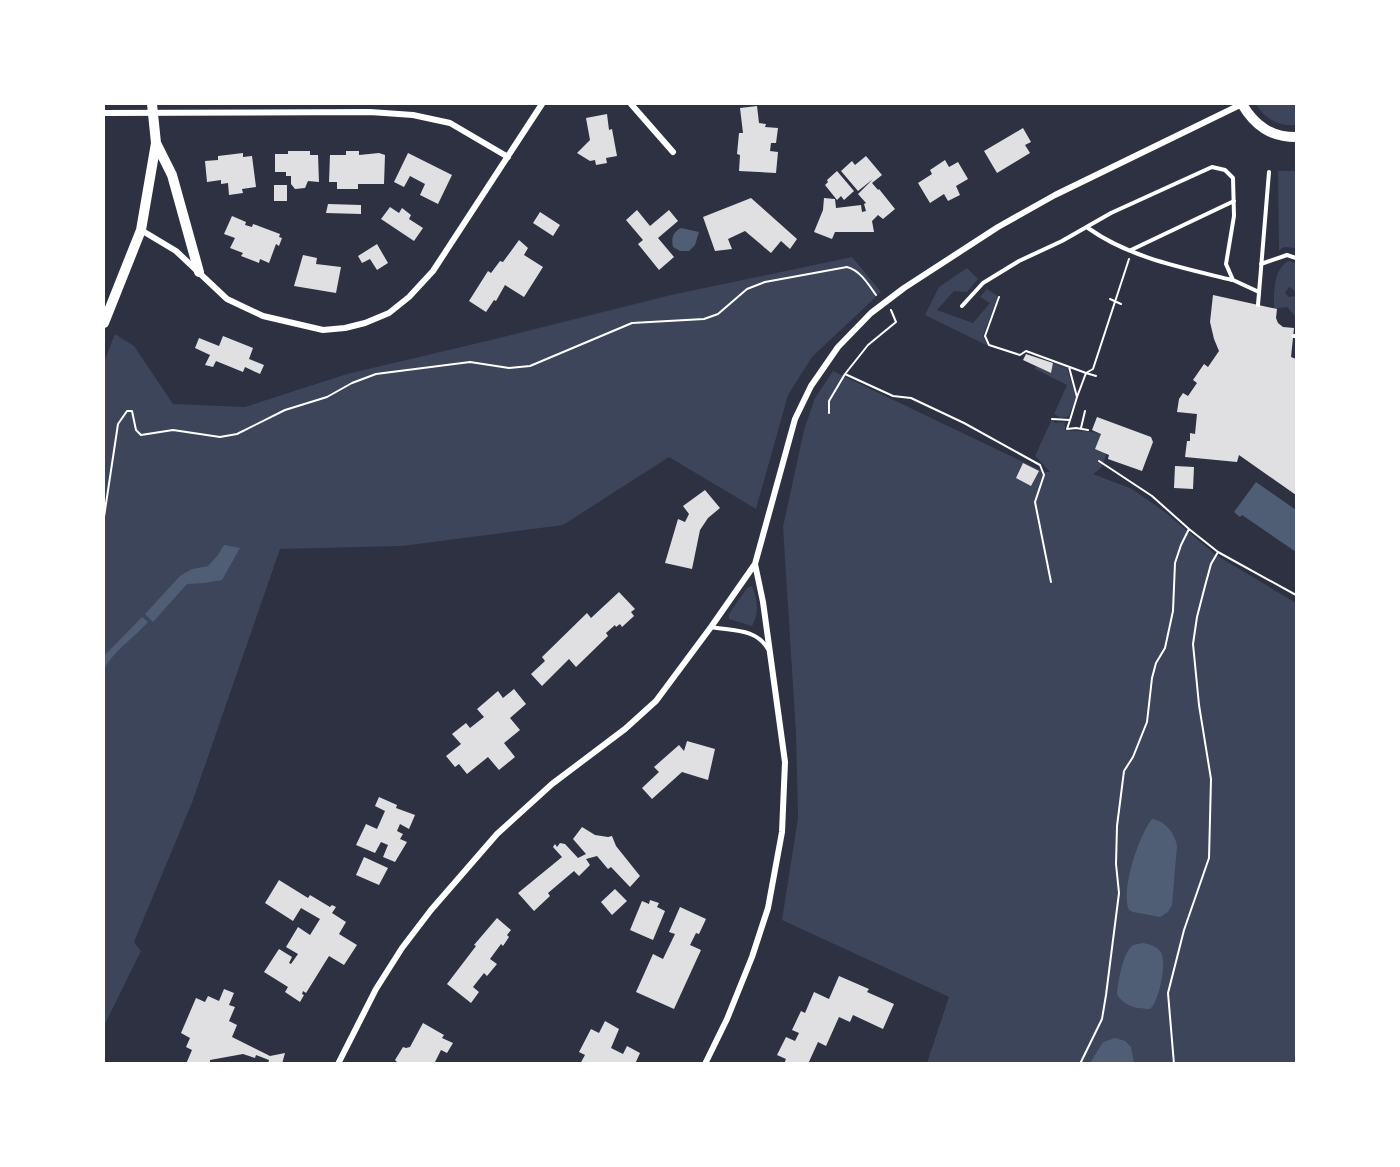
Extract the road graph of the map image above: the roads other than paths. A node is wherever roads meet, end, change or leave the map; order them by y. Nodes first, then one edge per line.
1 (542, 104) edge
2 (631, 104) edge
3 (1242, 104) edge
4 (153, 108) edge
5 (104, 113) edge
6 (1296, 137) edge
7 (156, 143) junction
8 (673, 152) dead end
9 (508, 157) junction
10 (1269, 172) dead end
11 (1234, 201) junction
12 (1088, 227) junction
13 (141, 230) junction
14 (1131, 251) junction
15 (1296, 258) edge
16 (1261, 264) junction
17 (199, 272) junction
18 (1233, 280) junction
19 (1259, 292) junction
20 (1258, 305) dead end
21 (962, 306) dead end
22 (104, 323) edge
23 (755, 564) junction
24 (711, 627) junction
25 (771, 655) junction
26 (338, 1064) edge
27 (705, 1064) edge

1 - 9 street
2 - 8 street
3 - 6 street
3 - 23 street
4 - 5 street
4 - 7 street
4 - 9 street
7 - 13 street
7 - 17 street
9 - 17 street
10 - 16 lane
11 - 12 lane
11 - 14 lane
11 - 18 lane
12 - 14 lane
12 - 21 lane
13 - 17 street
13 - 22 street
14 - 18 lane
15 - 16 lane
16 - 19 lane
18 - 19 lane
19 - 20 lane
23 - 24 street
23 - 25 street
24 - 25 lane
24 - 26 street
25 - 27 street

